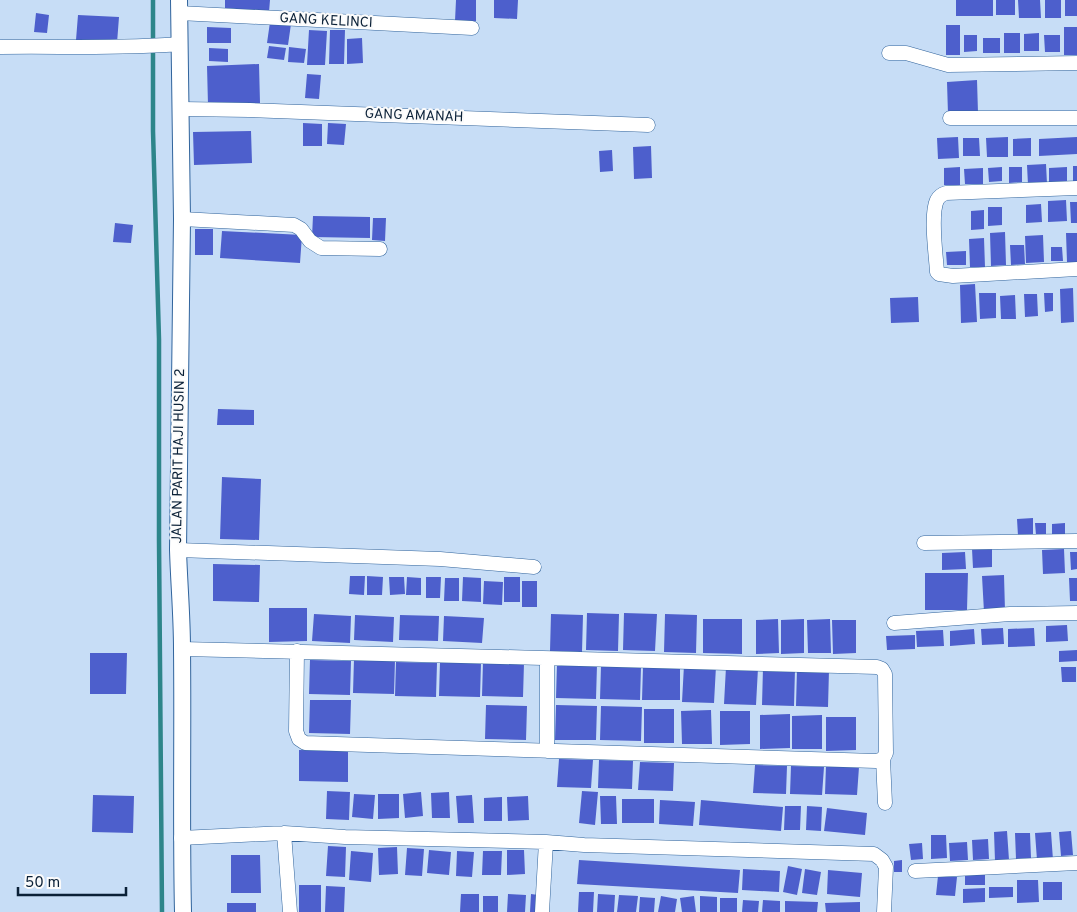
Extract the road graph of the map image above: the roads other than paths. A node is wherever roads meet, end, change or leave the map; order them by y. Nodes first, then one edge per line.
1 (179, 7) edge
2 (472, 28) dead end
3 (180, 44) junction
4 (0, 47) edge
5 (889, 53) dead end
6 (1077, 63) edge
7 (181, 109) junction
8 (950, 118) dead end
9 (1077, 118) edge
10 (648, 125) dead end
11 (1077, 188) edge
12 (182, 219) junction
13 (380, 249) dead end
14 (1077, 269) edge
15 (1077, 541) edge
16 (924, 543) dead end
17 (178, 550) junction
18 (534, 567) dead end
19 (1077, 613) edge
20 (894, 623) dead end
21 (182, 648) junction
22 (297, 651) junction
23 (547, 659) junction
24 (547, 751) junction
25 (883, 759) junction
26 (885, 803) dead end
27 (284, 833) junction
28 (181, 838) junction
29 (546, 842) junction
30 (1077, 863) edge
31 (915, 871) dead end
32 (183, 912) edge
33 (290, 912) edge
34 (542, 912) edge
35 (884, 912) edge

1 - 2 street, GANG KELINCI
1 - 3 street, JALAN PARIT HAJI HUSIN 2
3 - 4 street
3 - 7 street, JALAN PARIT HAJI HUSIN 2
5 - 6 street
7 - 10 street, GANG AMANAH
7 - 12 street, JALAN PARIT HAJI HUSIN 2
8 - 9 street
11 - 14 street
12 - 13 street
12 - 17 street, JALAN PARIT HAJI HUSIN 2
15 - 16 street
17 - 18 street
17 - 21 street, JALAN PARIT HAJI HUSIN 2
19 - 20 street
21 - 22 street
21 - 28 street, JALAN PARIT HAJI HUSIN 2
22 - 23 street
22 - 24 street
23 - 24 street
23 - 25 street
24 - 25 street
25 - 26 street
27 - 28 street
27 - 29 street
27 - 33 street
28 - 32 street, JALAN PARIT HAJI HUSIN 2
29 - 34 street
29 - 35 street
30 - 31 street

